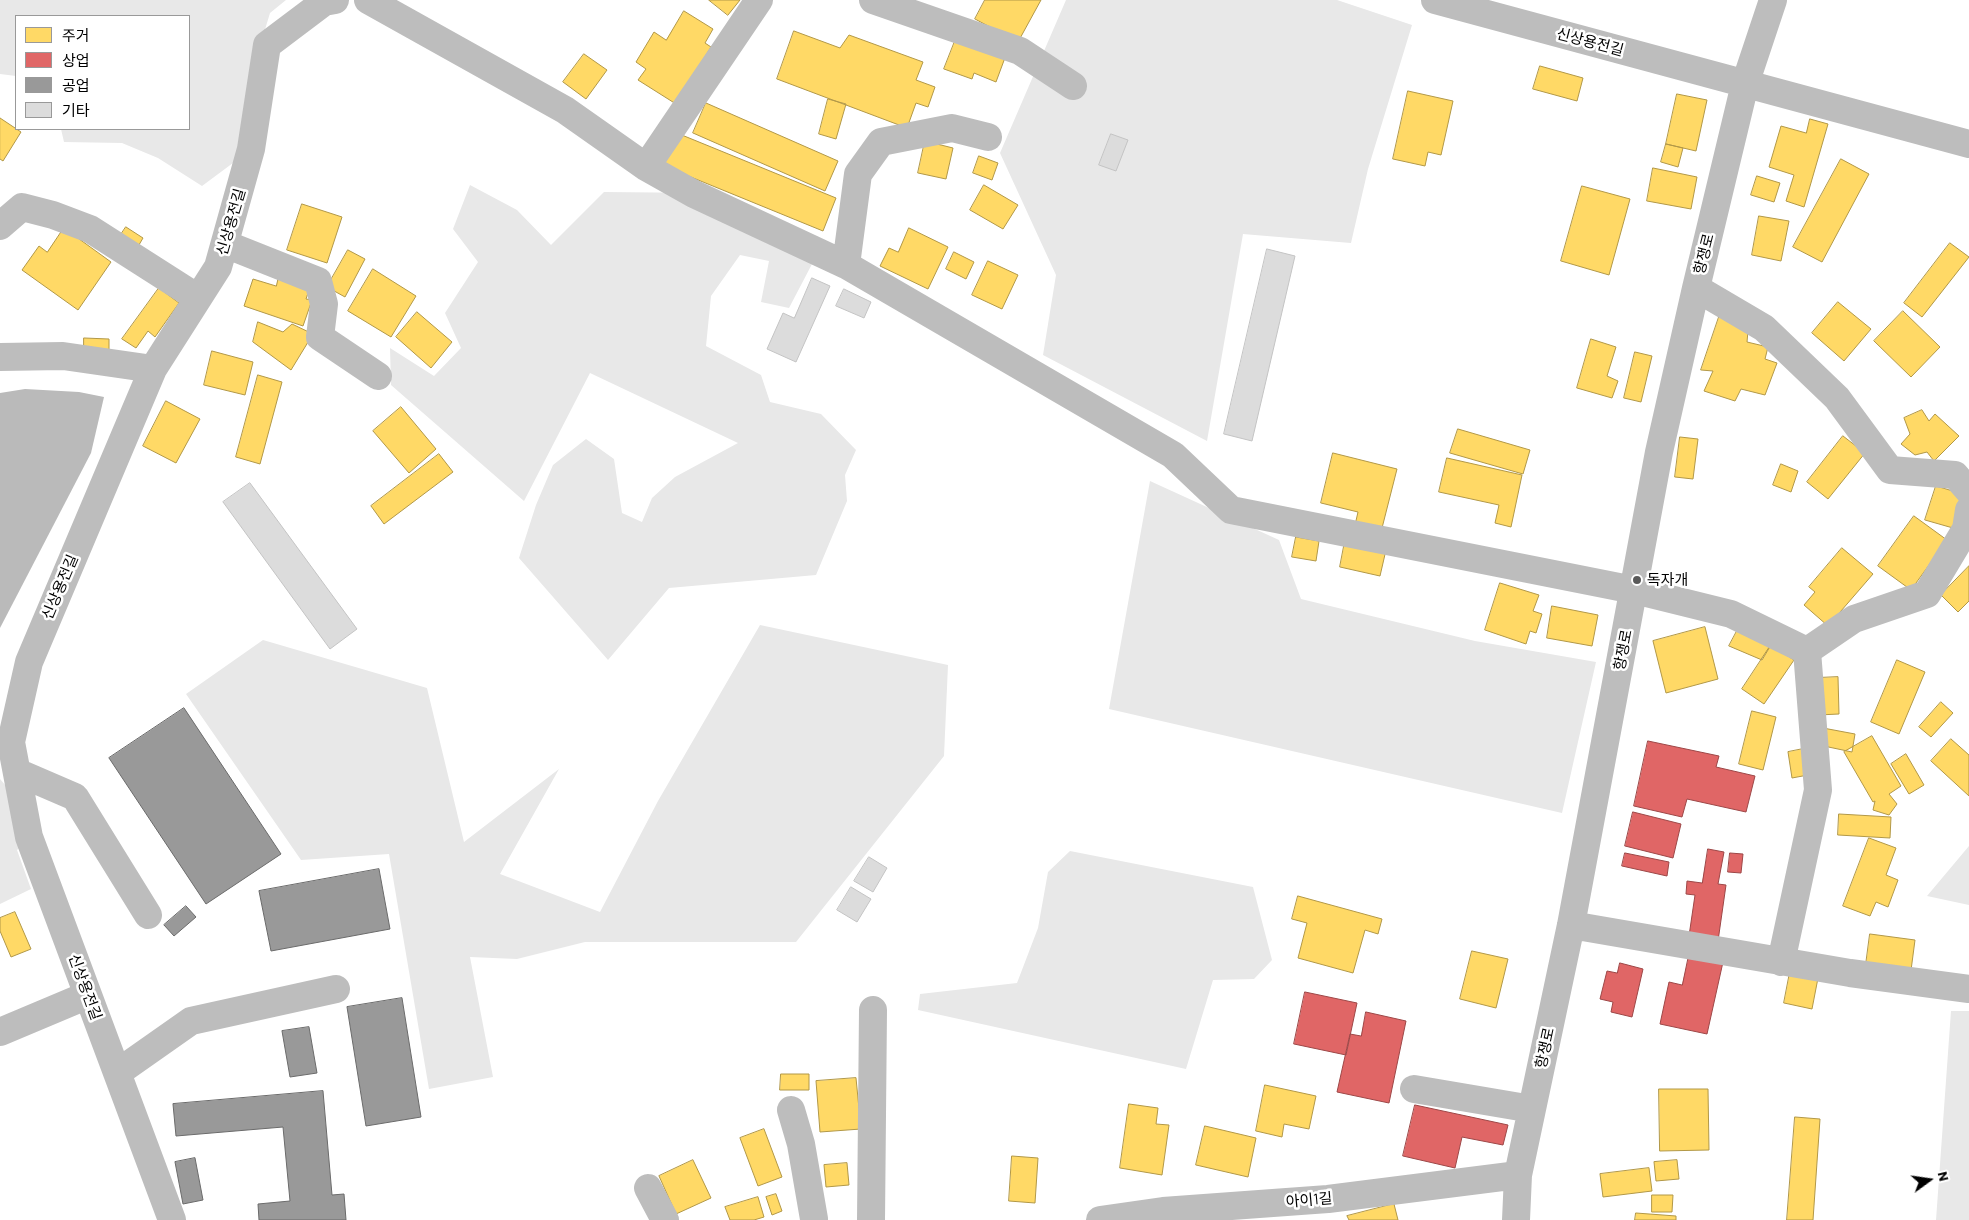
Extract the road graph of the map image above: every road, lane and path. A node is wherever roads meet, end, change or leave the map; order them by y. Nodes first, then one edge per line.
1 (368, 0) edge
2 (759, 0) edge
3 (873, 0) edge
4 (1435, 0) edge
5 (1773, 0) edge
6 (328, 1) edge
7 (1745, 84) junction
8 (1073, 86) dead end
9 (988, 137) dead end
10 (1969, 144) edge
11 (646, 167) junction
12 (0, 226) edge
13 (224, 244) junction
14 (846, 265) junction
15 (1696, 288) junction
16 (198, 298) junction
17 (0, 357) edge
18 (154, 369) junction
19 (378, 376) dead end
20 (1969, 491) edge
21 (1969, 510) edge
22 (1634, 590) junction
23 (1807, 651) junction
24 (17, 772) junction
25 (148, 915) dead end
26 (1571, 925) junction
27 (1781, 962) junction
28 (336, 989) dead end
29 (1969, 989) edge
30 (88, 995) junction
31 (873, 1010) dead end
32 (0, 1032) edge
33 (117, 1072) junction
34 (1414, 1089) dead end
35 (1532, 1109) junction
36 (791, 1110) dead end
37 (1518, 1175) junction
38 (648, 1188) dead end
39 (1164, 1216) edge
40 (172, 1220) edge
41 (665, 1220) edge
42 (812, 1220) edge
43 (871, 1220) edge
44 (1100, 1220) edge
45 (1516, 1220) edge

1 - 11 street
2 - 11 street
3 - 8 street
4 - 7 street, 신상용전길
5 - 7 street, 항쟁로
6 - 13 street, 신상용전길
7 - 10 street
7 - 15 street, 항쟁로
9 - 14 street
11 - 14 street
12 - 16 street
13 - 16 street, 신상용전길
13 - 19 street
14 - 22 street
15 - 20 street
15 - 22 street, 항쟁로
16 - 18 street, 신상용전길
17 - 18 street
18 - 24 street, 신상용전길
21 - 23 street
22 - 23 street
22 - 26 street, 항쟁로
23 - 27 street
24 - 25 street
24 - 30 street, 신상용전길
26 - 27 street
26 - 35 street, 항쟁로
27 - 29 street
28 - 33 street
30 - 32 street
30 - 33 street, 신상용전길
31 - 43 street
33 - 40 street, 신상용전길
34 - 35 street
35 - 37 street, 항쟁로
36 - 42 street
37 - 39 street, 아이1길
37 - 45 street, 항쟁로
38 - 41 street
39 - 44 street, 아이1길

